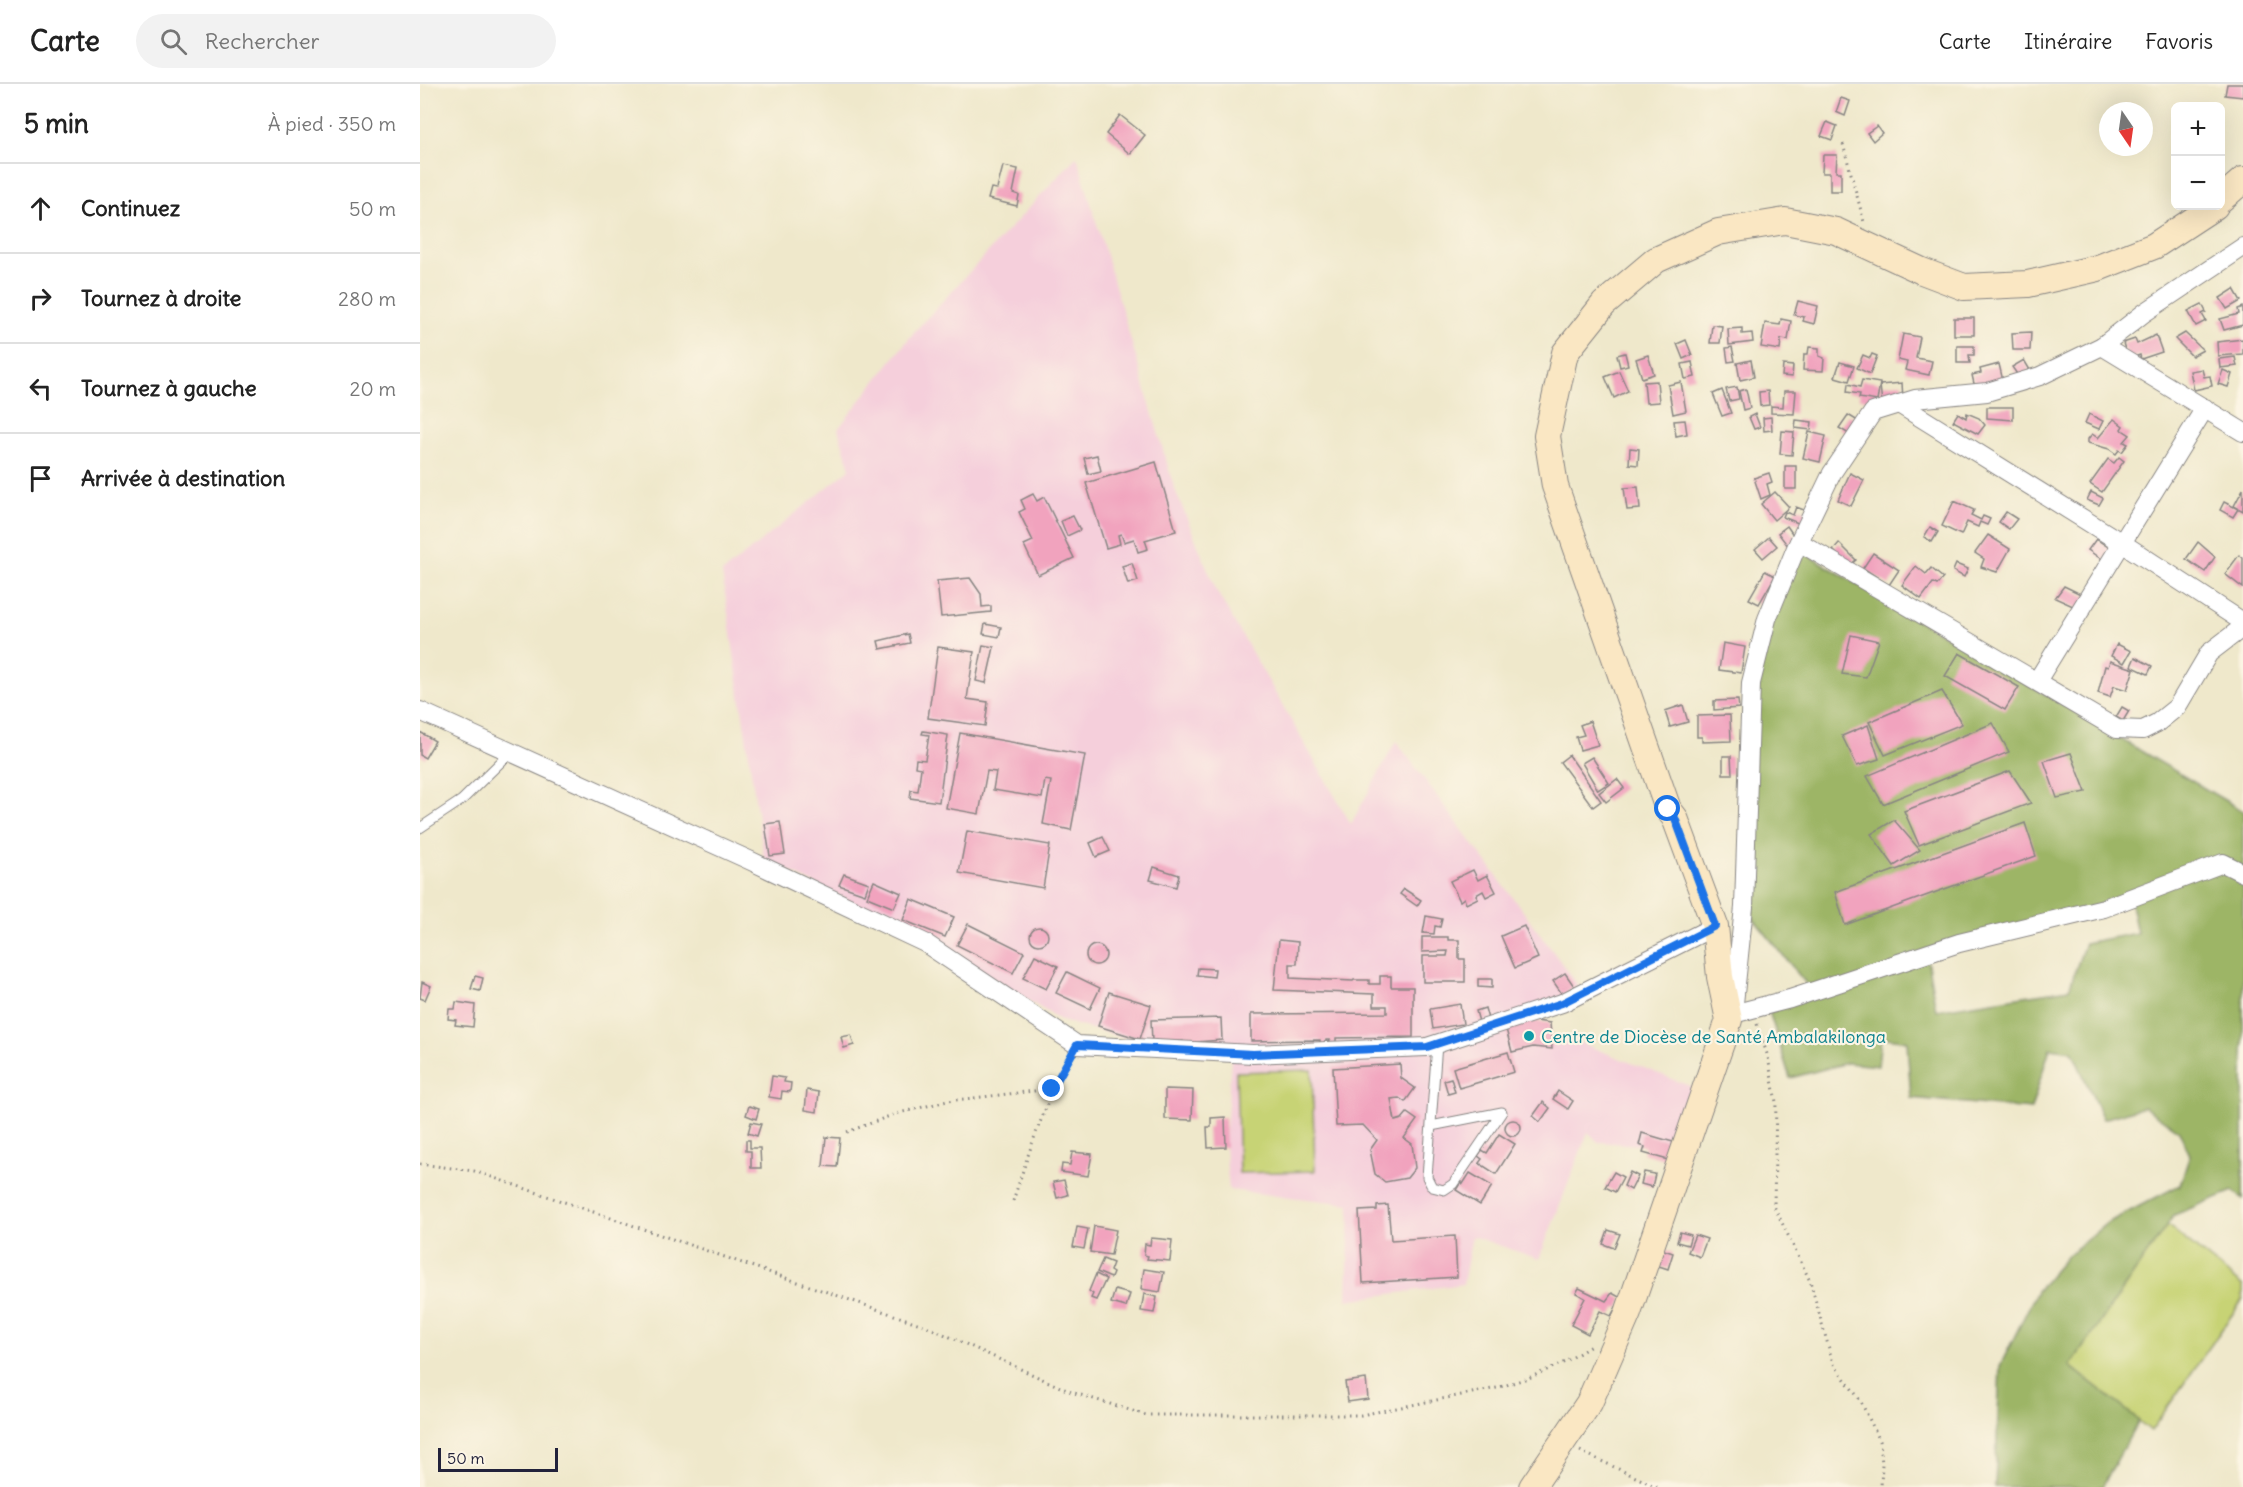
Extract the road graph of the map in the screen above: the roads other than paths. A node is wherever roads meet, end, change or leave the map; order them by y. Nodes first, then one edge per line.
1 (2243, 180) edge
2 (2225, 196) edge
3 (2209, 210) edge
4 (2243, 247) edge
5 (2102, 346) junction
6 (1899, 404) junction
7 (2205, 408) junction
8 (2243, 432) edge
9 (1799, 542) junction
10 (2122, 543) junction
11 (2243, 622) edge
12 (2243, 627) edge
13 (2037, 681) junction
14 (420, 711) edge
15 (511, 752) junction
16 (420, 828) edge
17 (2243, 873) edge
18 (1715, 926) junction
19 (1738, 1014) junction
20 (1437, 1044) junction
21 (1431, 1126) junction
22 (1532, 1487) edge

1 - 2 street
3 - 18 street
4 - 5 street
5 - 6 street
5 - 7 street
6 - 9 street
6 - 10 street
7 - 8 street
7 - 10 street
9 - 13 street
9 - 19 street
10 - 11 street
10 - 13 street
12 - 13 street
14 - 15 street
15 - 16 lane
15 - 20 street
17 - 19 street
18 - 19 street
18 - 20 street
19 - 22 street
20 - 21 lane
21 - 21 lane

